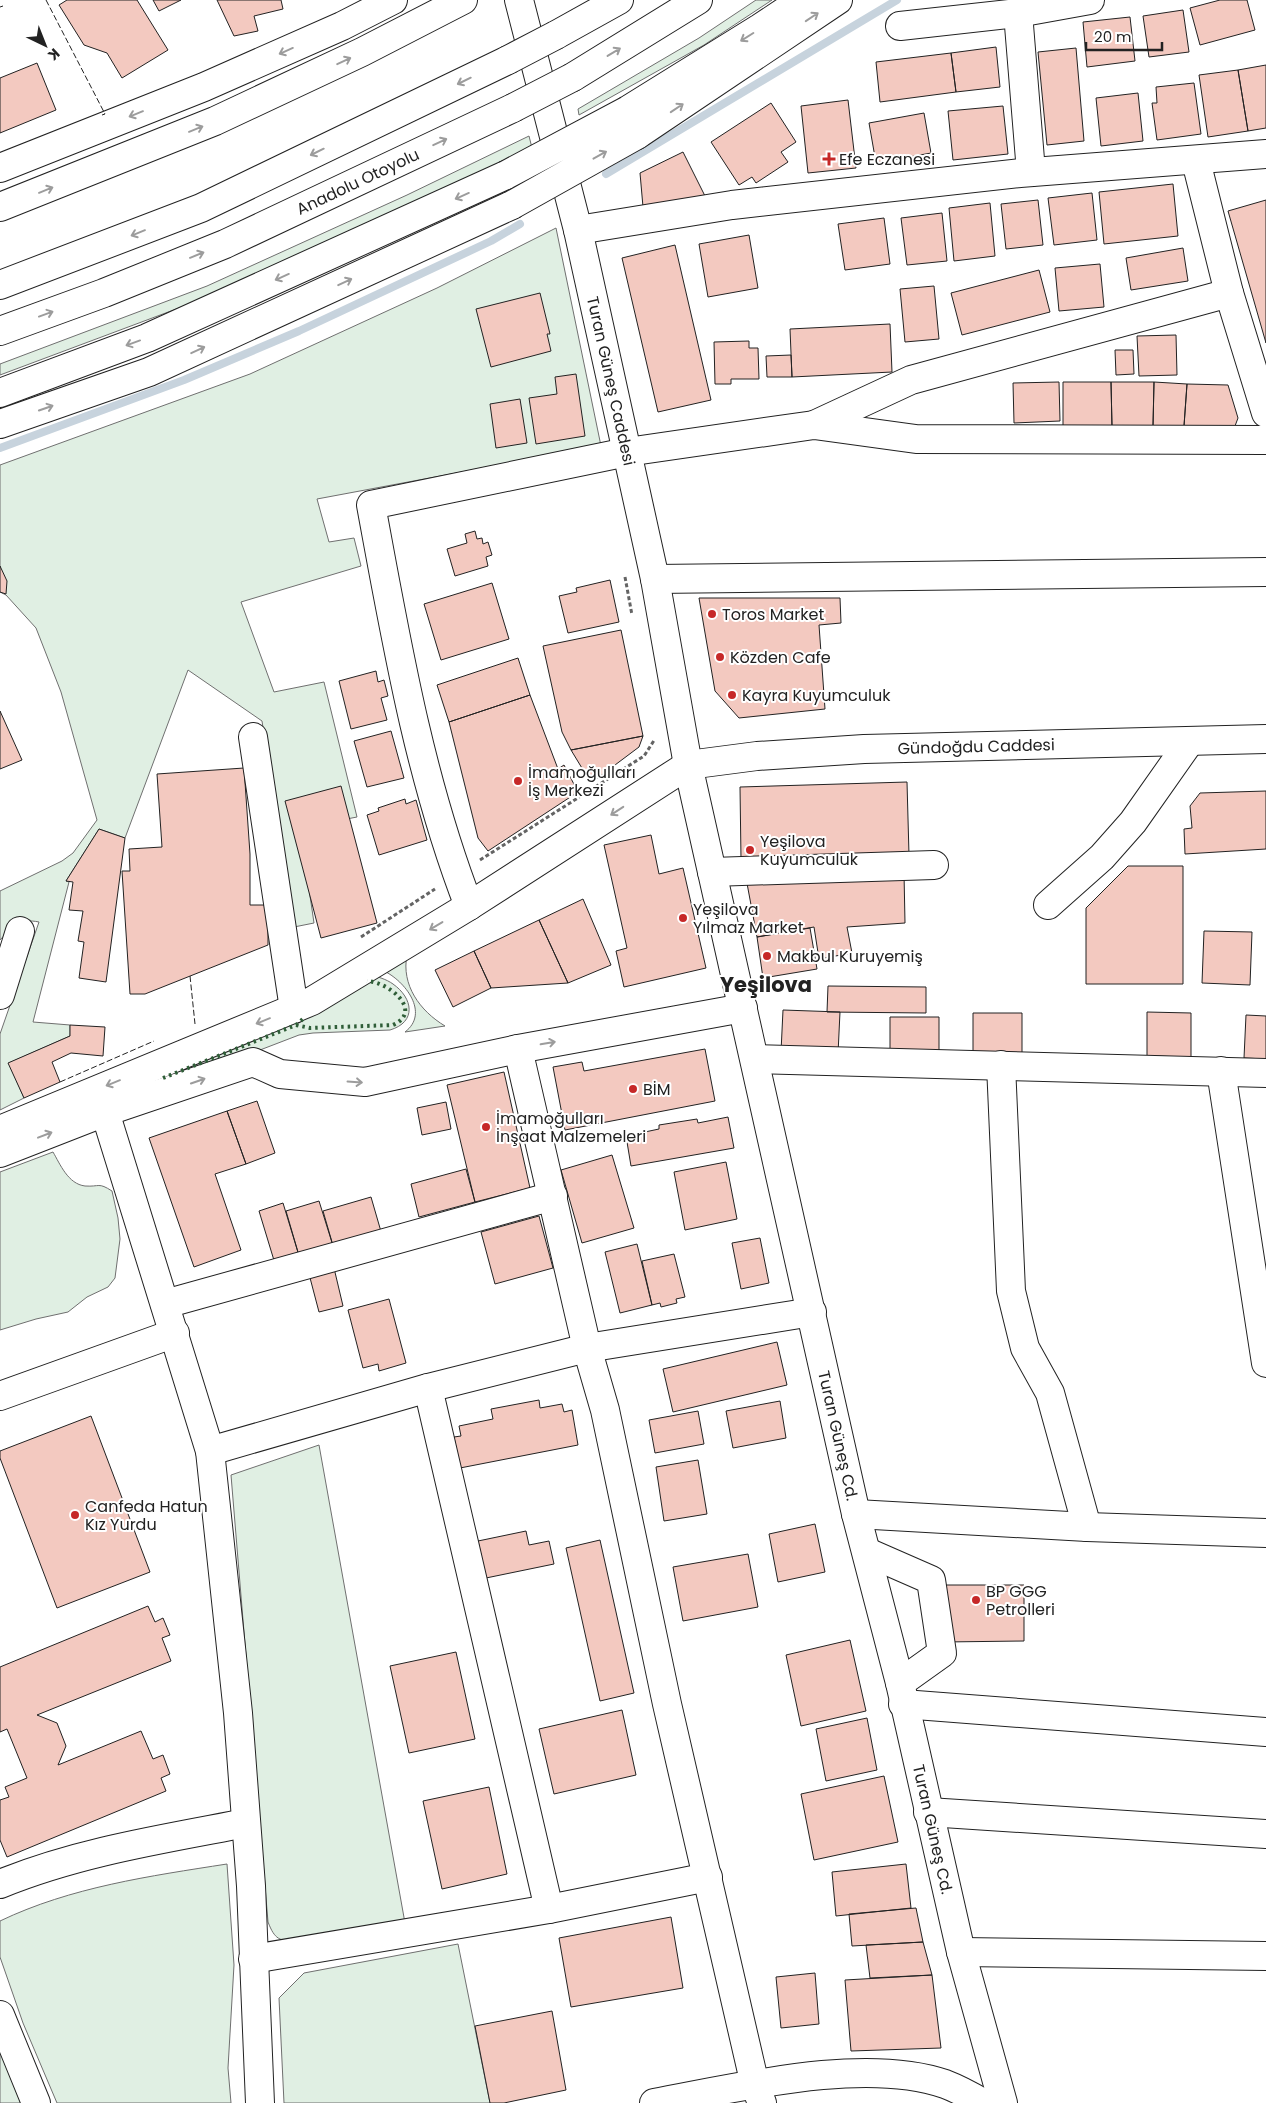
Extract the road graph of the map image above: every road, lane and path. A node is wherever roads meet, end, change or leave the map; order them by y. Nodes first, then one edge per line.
1 (393, 0) edge
2 (463, 0) edge
3 (519, 0) edge
4 (620, 0) edge
5 (698, 0) edge
6 (802, 0) edge
7 (838, 0) edge
8 (1090, 0) edge
9 (1018, 13) junction
10 (900, 26) dead end
11 (632, 122) junction
12 (1266, 154) edge
13 (1196, 161) junction
14 (0, 168) edge
15 (1031, 172) junction
16 (0, 207) edge
17 (578, 230) junction
18 (0, 285) edge
19 (1230, 293) junction
20 (0, 331) edge
21 (0, 393) edge
22 (1266, 413) edge
23 (0, 424) edge
24 (814, 425) junction
25 (1266, 440) edge
26 (627, 452) junction
27 (1266, 572) edge
28 (655, 579) junction
29 (253, 737) dead end
30 (1266, 739) edge
31 (1190, 741) junction
32 (688, 765) junction
33 (934, 865) dead end
34 (712, 872) junction
35 (1048, 905) dead end
36 (469, 906) junction
37 (20, 931) dead end
38 (0, 995) edge
39 (743, 1008) junction
40 (294, 1009) junction
41 (518, 1049) junction
42 (755, 1059) junction
43 (1001, 1065) junction
44 (1221, 1071) junction
45 (1266, 1073) edge
46 (105, 1112) junction
47 (0, 1130) edge
48 (0, 1153) edge
49 (553, 1196) junction
50 (166, 1304) junction
51 (812, 1312) junction
52 (175, 1333) junction
53 (587, 1348) junction
54 (1266, 1363) edge
55 (428, 1388) junction
56 (0, 1396) edge
57 (210, 1451) junction
58 (856, 1514) junction
59 (1087, 1526) junction
60 (1266, 1533) edge
61 (867, 1552) junction
62 (901, 1694) junction
63 (1266, 1732) edge
64 (928, 1812) junction
65 (246, 1823) junction
66 (1266, 1834) edge
67 (708, 1877) junction
68 (0, 1884) edge
69 (549, 1909) junction
70 (961, 1952) junction
71 (1266, 1956) edge
72 (253, 1959) junction
73 (0, 2015) edge
74 (758, 2094) edge
75 (36, 2103) edge
76 (260, 2103) edge
77 (654, 2103) edge
78 (983, 2103) edge
79 (1003, 2103) edge

1 -> 14 main road
16 -> 2 main road
3 - 17 main road, Turan Güneş Caddesi
4 -> 18 main road, bridge
20 -> 5 main road, Anadolu Otoyolu, bridge
6 -> 11 main road
11 -> 7 main road
8 - 9 main road
9 - 10 main road
9 - 15 main road
11 -> 21 main road, bridge
23 -> 11 main road, bridge
12 - 13 main road
13 - 15 main road
13 - 19 main road
15 - 17 main road
17 - 26 main road, Turan Güneş Caddesi
19 - 22 main road
19 - 24 main road
24 - 25 main road
24 - 26 main road
26 - 28 main road, Turan Güneş Caddesi
26 - 36 main road
27 - 28 main road
28 - 32 main road, Turan Güneş Caddesi
29 - 40 main road
30 - 31 main road, Gündoğdu Caddesi
31 - 32 main road, Gündoğdu Caddesi
31 - 35 main road
32 - 34 main road, Turan Güneş Cd.
32 -> 36 main road
33 - 34 main road
34 - 39 main road, Turan Güneş Cd.
36 -> 40 main road
37 - 38 main road
41 -> 39 main road
39 - 42 main road, Turan Güneş Cd.
40 -> 47 main road
46 -> 41 main road
41 - 49 main road
42 - 43 main road
42 - 51 main road, Turan Güneş Cd.
43 - 44 main road
43 - 59 main road
44 - 45 main road
44 - 54 main road
48 -> 46 main road
46 - 50 main road
49 - 50 main road
49 - 53 main road
50 - 52 main road
51 - 53 main road
51 - 58 main road, Turan Güneş Cd.
52 - 56 main road
52 - 57 main road
53 - 55 main road
53 - 67 main road
55 - 57 main road
55 - 69 main road
57 - 65 main road
58 - 59 main road
58 - 61 main road, Turan Güneş Cd.
59 - 60 main road
61 - 62 main road, Turan Güneş Cd.
61 - 62 main road
62 - 63 main road
62 - 64 main road, Turan Güneş Cd.
64 - 66 main road
64 - 70 main road, Turan Güneş Cd.
65 - 68 main road
65 - 72 main road
67 - 69 main road
67 - 74 main road
69 - 72 main road
70 - 71 main road
70 - 79 main road, Turan Güneş Cd.
72 - 76 main road
73 - 75 main road
74 - 77 main road
74 - 78 main road

